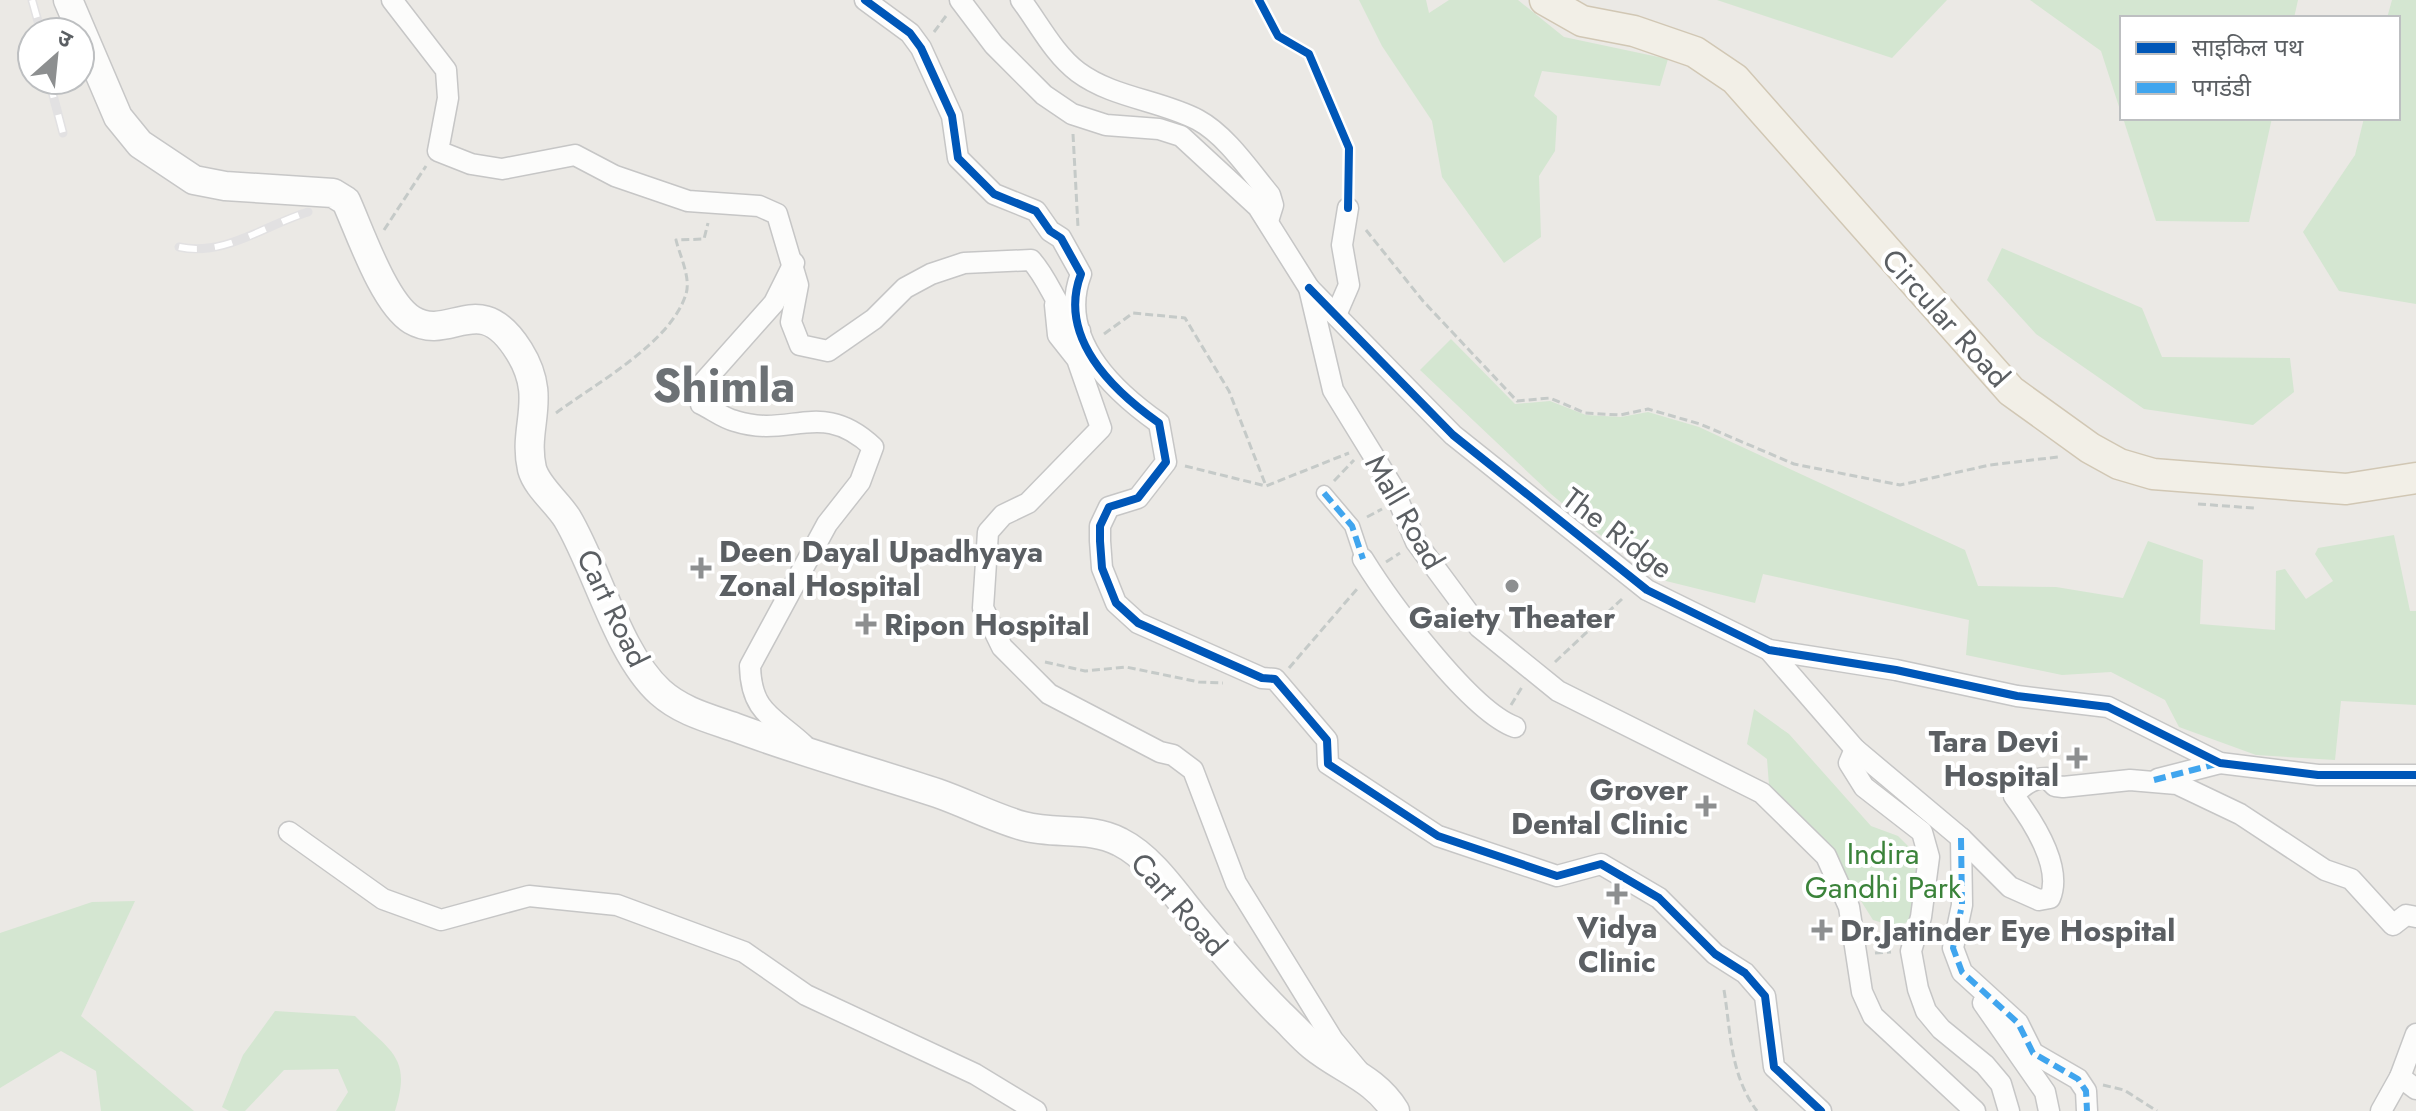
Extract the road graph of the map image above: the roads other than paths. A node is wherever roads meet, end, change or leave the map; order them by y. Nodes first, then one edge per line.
1 (68, 0) edge
2 (392, 0) edge
3 (865, 0) edge
4 (1021, 0) edge
5 (1545, 0) edge
6 (954, 6) edge
7 (1348, 208) road end
8 (1268, 221) junction
9 (794, 263) junction
10 (1309, 288) junction
11 (1054, 301) junction
12 (1336, 315) junction
13 (1082, 340) junction
14 (2416, 478) edge
15 (1324, 493) road end
16 (1367, 566) joint
17 (1769, 650) junction
18 (1508, 724) road end
19 (1855, 749) junction
20 (815, 755) junction
21 (2220, 763) junction
22 (2416, 775) edge
23 (2154, 780) junction
24 (289, 832) dead end
25 (1961, 838) junction
26 (2416, 917) edge
27 (1962, 972) junction
28 (2416, 1034) edge
29 (1363, 1075) junction
30 (2408, 1083) edge
31 (1036, 1111) edge
32 (1395, 1111) edge
33 (1821, 1111) edge
34 (1975, 1111) edge
35 (2009, 1111) edge
36 (2049, 1111) edge
37 (2087, 1111) edge
38 (2381, 1111) edge

1 - 20 main road, Cart Road
2 - 9 street
3 - 13 street
4 - 8 street
5 - 14 main road, Circular Road
6 - 8 street, Mall Road
7 - 12 street
8 - 10 street, Mall Road
9 - 11 street
9 - 20 street
10 - 12 street, The Ridge
10 - 34 street, Mall Road
11 - 13 street
11 - 29 street
12 - 17 street, The Ridge
13 - 33 street
15 - 16 street
16 - 18 street
17 - 19 street, The Ridge
17 - 21 street, The Ridge
19 - 25 street, The Ridge
19 - 35 street
20 - 29 main road, Cart Road
21 - 22 street
21 - 23 street
23 - 25 street, The Ridge
23 - 26 street
24 - 31 street
25 - 27 street
27 - 36 street
27 - 37 street
28 - 30 street
29 - 32 main road, Cart Road
30 - 38 street

